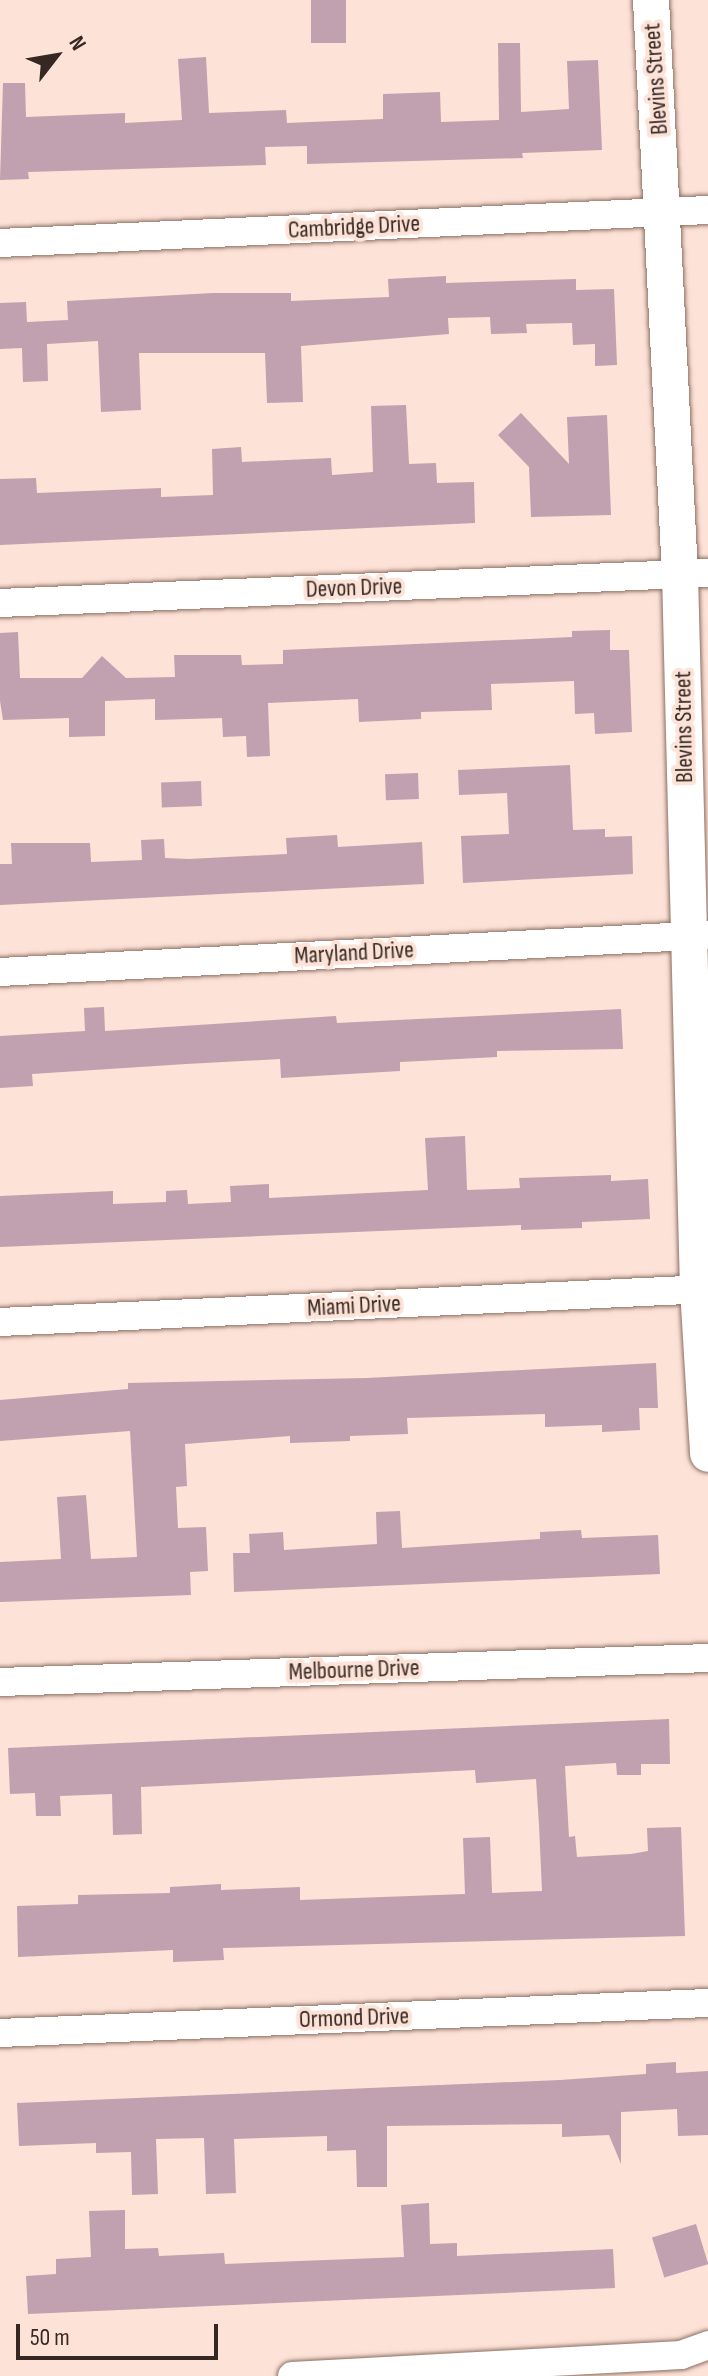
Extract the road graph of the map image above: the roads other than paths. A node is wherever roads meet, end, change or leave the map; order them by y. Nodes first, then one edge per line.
1 (651, 0) edge
2 (708, 210) edge
3 (664, 212) junction
4 (0, 243) edge
5 (694, 574) edge
6 (0, 603) edge
7 (698, 935) edge
8 (0, 972) edge
9 (703, 1289) edge
10 (0, 1322) edge
11 (708, 1454) edge
12 (708, 1658) edge
13 (0, 1682) edge
14 (708, 2003) edge
15 (0, 2033) edge
16 (708, 2345) edge
17 (292, 2376) edge

1 - 3 street, Blevins Street
2 - 3 street, Cambridge Drive
3 - 4 street, Cambridge Drive
3 - 5 street, Blevins Street
5 - 6 street, Devon Drive
5 - 7 street, Blevins Street
7 - 8 street, Maryland Drive
7 - 9 street, Blevins Street
9 - 10 street, Miami Drive
9 - 11 street, Blevins Street
12 - 13 street, Melbourne Drive
14 - 15 street, Ormond Drive
16 - 17 street

